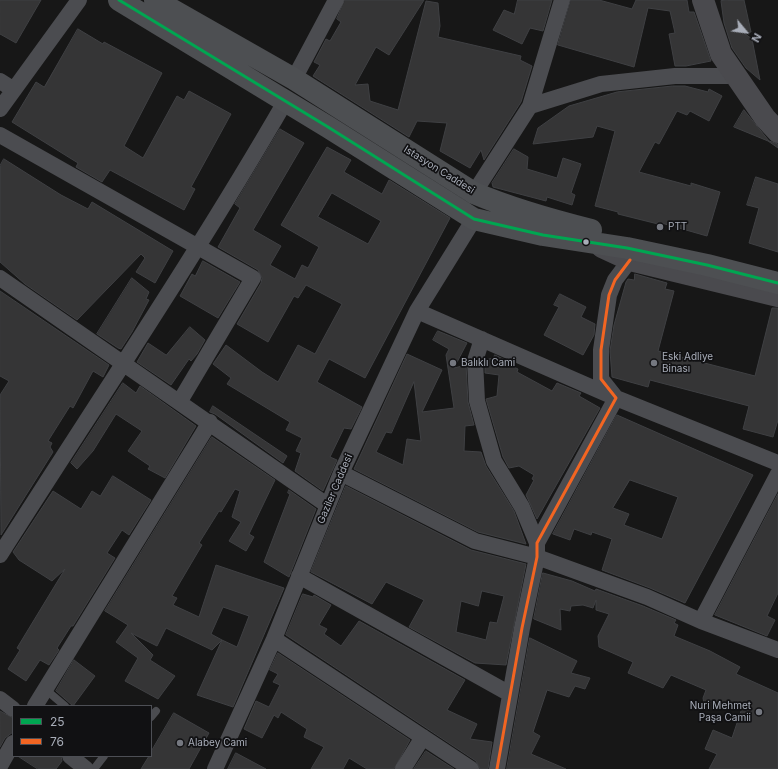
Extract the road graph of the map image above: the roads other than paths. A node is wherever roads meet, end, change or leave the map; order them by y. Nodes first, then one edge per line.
1 (80, 0) edge
2 (119, 0) edge
3 (155, 0) edge
4 (336, 0) edge
5 (562, 0) edge
6 (703, 0) edge
7 (735, 76) junction
8 (294, 79) junction
9 (0, 81) edge
10 (14, 90) junction
11 (285, 102) junction
12 (530, 106) junction
13 (0, 109) edge
14 (778, 132) edge
15 (0, 134) edge
16 (474, 193) junction
17 (474, 219) junction
18 (595, 244) junction
19 (198, 248) junction
20 (630, 260) junction
21 (778, 271) edge
22 (0, 278) edge
23 (778, 283) edge
24 (778, 296) edge
25 (417, 311) junction
26 (482, 339) junction
27 (123, 362) junction
28 (616, 398) junction
29 (180, 401) junction
30 (210, 422) junction
31 (778, 463) edge
32 (341, 474) junction
33 (778, 474) edge
34 (327, 505) junction
35 (537, 550) junction
36 (0, 555) edge
37 (299, 576) junction
38 (701, 621) junction
39 (274, 639) junction
40 (778, 650) edge
41 (45, 690) junction
42 (510, 694) junction
43 (0, 699) edge
44 (36, 705) edge
45 (63, 705) edge
46 (12, 708) edge
47 (423, 737) junction
48 (12, 745) edge
49 (71, 757) edge
50 (103, 757) edge
51 (0, 766) edge
52 (86, 769) edge
53 (94, 769) edge
54 (215, 769) edge
55 (403, 769) edge
56 (472, 769) edge
57 (497, 769) edge

1 - 10 street
2 - 11 main road
3 - 8 main road, Istasyon Caddesi
4 - 8 street
5 - 12 street
6 - 7 main road
7 - 12 street
7 - 14 main road
8 - 16 main road, Istasyon Caddesi
9 - 10 street
10 - 13 street
11 - 17 main road
11 - 19 street
12 - 16 street
15 - 19 street
16 - 21 main road, Istasyon Caddesi
17 - 18 main road
17 - 25 street, Gaziler Caddesi
18 - 20 main road
18 - 23 main road
19 - 27 street
19 - 29 street
20 - 24 main road
20 - 28 street
22 - 27 street
25 - 26 street
25 - 32 street, Gaziler Caddesi
26 - 28 street
26 - 35 street
27 - 29 street
27 - 36 street
28 - 31 street
28 - 35 street
29 - 30 street
30 - 34 street
30 - 41 street
32 - 34 street, Gaziler Caddesi
32 - 35 street
33 - 38 street
34 - 37 street, Gaziler Caddesi
35 - 38 street
35 - 42 street
37 - 39 street, Gaziler Caddesi
37 - 42 street
38 - 40 street
39 - 47 street
39 - 54 street, Gaziler Caddesi
41 - 44 street
41 - 45 lane
42 - 57 street
43 - 46 street
47 - 55 street
47 - 56 street
48 - 51 street
49 - 52 street
50 - 53 lane

